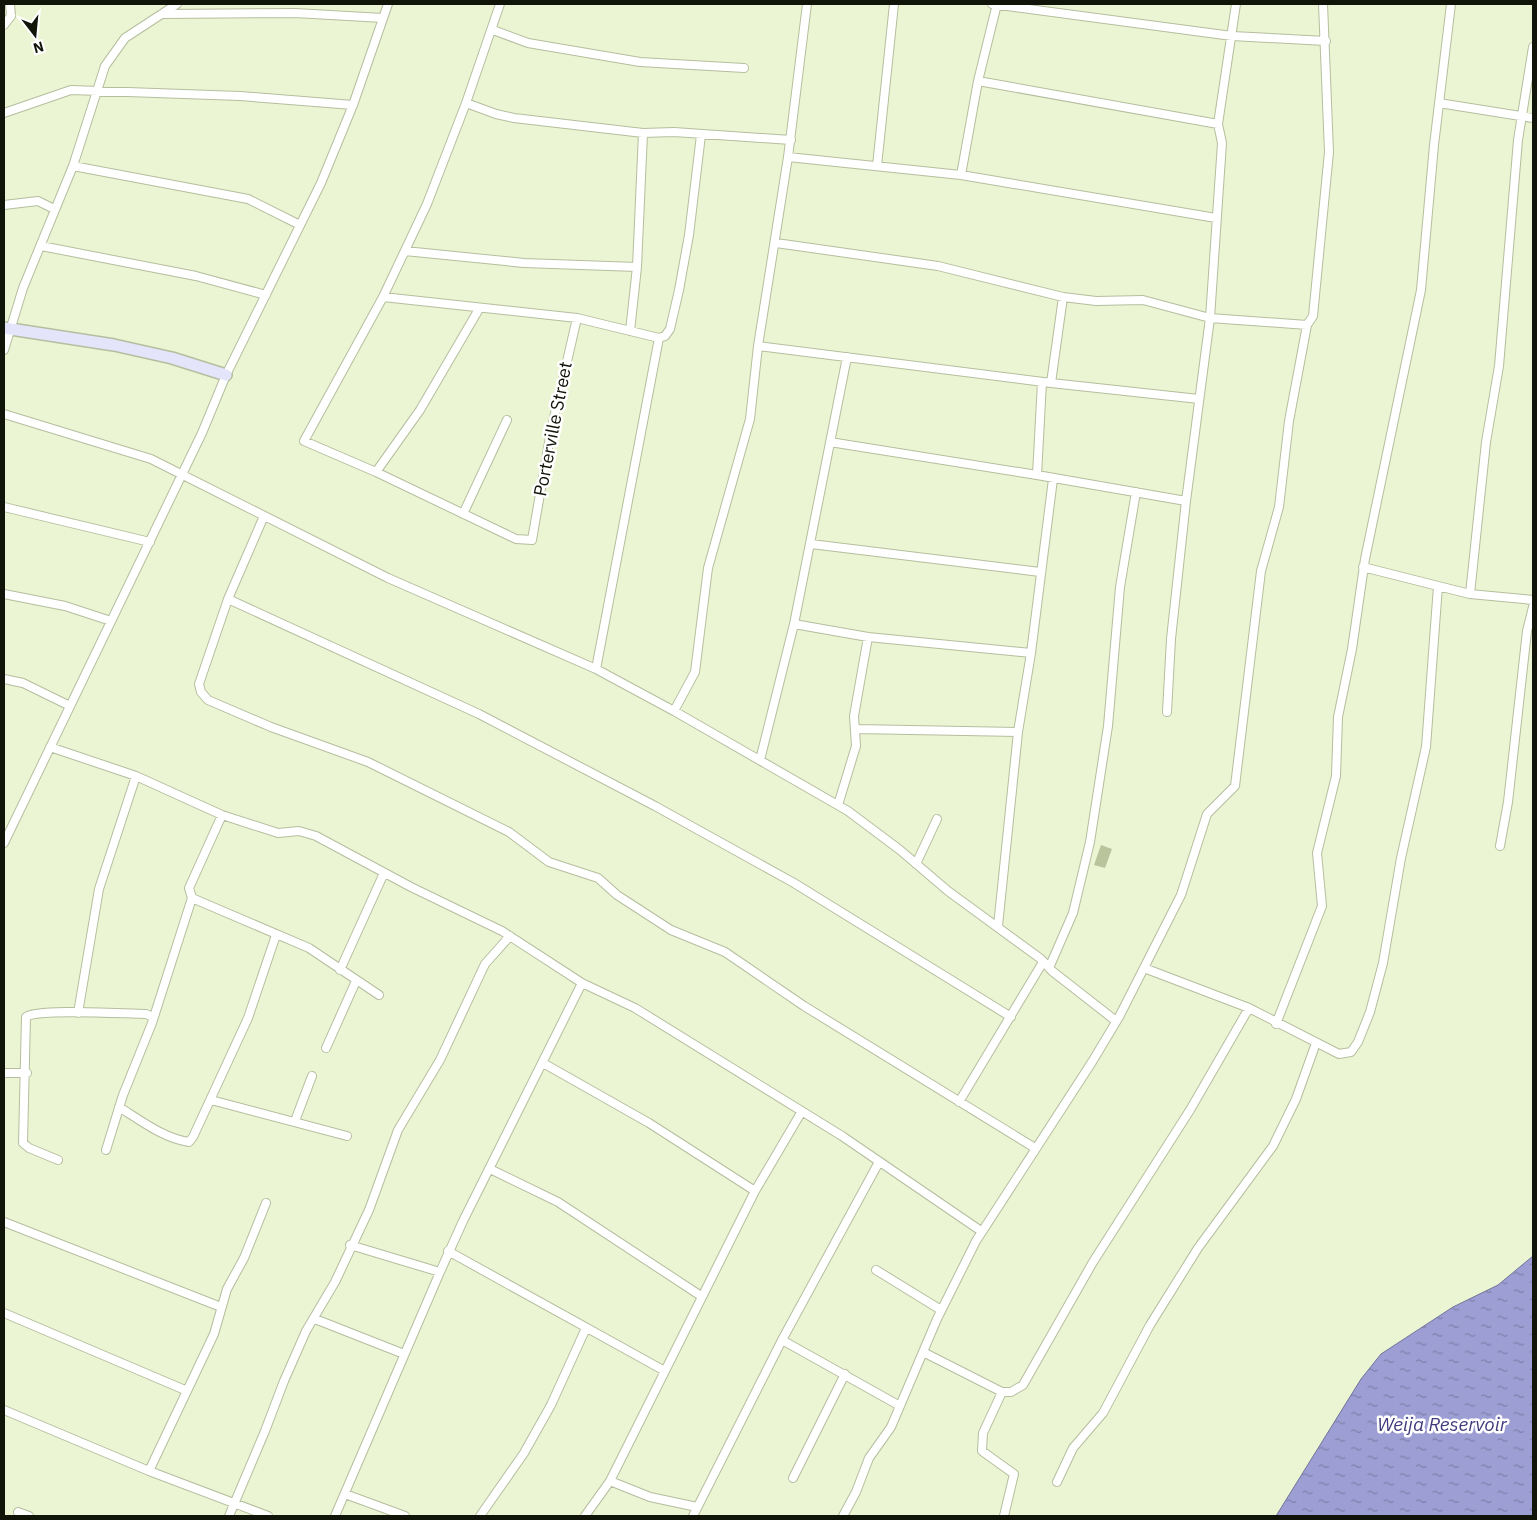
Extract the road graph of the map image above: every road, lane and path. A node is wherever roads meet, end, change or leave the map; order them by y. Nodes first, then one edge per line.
1 (10, 4) edge
2 (177, 4) edge
3 (388, 4) edge
4 (500, 4) edge
5 (807, 4) edge
6 (894, 4) edge
7 (992, 4) edge
8 (997, 4) edge
9 (1236, 4) edge
10 (1324, 4) edge
11 (1451, 4) edge
12 (160, 14) junction
13 (383, 18) junction
14 (4, 25) edge
15 (493, 30) junction
16 (1232, 36) junction
17 (1326, 41) junction
18 (1533, 47) edge
19 (744, 68) dead end
20 (978, 81) junction
21 (98, 91) junction
22 (1439, 103) junction
23 (466, 104) junction
24 (353, 105) junction
25 (4, 113) edge
26 (1521, 117) junction
27 (1533, 118) edge
28 (1218, 124) junction
29 (643, 133) junction
30 (701, 135) junction
31 (790, 140) junction
32 (788, 157) junction
33 (73, 166) junction
34 (877, 166) junction
35 (961, 175) junction
36 (4, 205) edge
37 (54, 209) junction
38 (1216, 218) junction
39 (300, 225) junction
40 (776, 243) junction
41 (41, 246) junction
42 (405, 251) junction
43 (637, 267) junction
44 (266, 295) junction
45 (383, 297) junction
46 (1063, 297) junction
47 (479, 309) junction
48 (577, 318) junction
49 (1210, 318) junction
50 (1307, 325) junction
51 (8, 328) edge
52 (630, 331) junction
53 (659, 338) junction
54 (758, 346) junction
55 (4, 350) edge
56 (847, 357) junction
57 (226, 375) junction
58 (1042, 382) junction
59 (1051, 383) junction
60 (1199, 399) junction
61 (4, 414) edge
62 (507, 420) dead end
63 (830, 442) junction
64 (376, 472) junction
65 (182, 475) junction
66 (1037, 475) junction
67 (1052, 479) junction
68 (1136, 492) junction
69 (1186, 501) junction
70 (4, 507) edge
71 (462, 514) junction
72 (264, 516) junction
73 (150, 542) junction
74 (811, 544) junction
75 (1363, 567) junction
76 (1040, 572) junction
77 (1438, 586) junction
78 (4, 594) edge
79 (1470, 594) junction
80 (228, 599) junction
81 (1533, 600) edge
82 (1533, 607) edge
83 (111, 621) junction
84 (794, 624) junction
85 (868, 637) junction
86 (1031, 654) junction
87 (596, 669) junction
88 (4, 678) edge
89 (70, 706) junction
90 (674, 711) junction
91 (1167, 712) dead end
92 (856, 729) junction
93 (1018, 732) junction
94 (50, 747) junction
95 (760, 760) junction
96 (136, 776) junction
97 (838, 805) junction
98 (222, 815) junction
99 (937, 819) dead end
100 (4, 843) edge
101 (1500, 846) dead end
102 (916, 864) junction
103 (384, 873) junction
104 (192, 898) junction
105 (998, 926) junction
106 (276, 935) junction
107 (510, 936) junction
108 (1046, 965) junction
109 (1144, 968) junction
110 (340, 970) junction
111 (356, 981) junction
112 (582, 983) junction
113 (378, 995) dead end
114 (1249, 1008) junction
115 (78, 1012) junction
116 (1011, 1017) junction
117 (153, 1018) junction
118 (1116, 1021) junction
119 (1276, 1024) junction
120 (1316, 1043) junction
121 (326, 1048) dead end
122 (543, 1063) junction
123 (4, 1073) edge
124 (26, 1073) junction
125 (312, 1076) dead end
126 (211, 1100) junction
127 (959, 1102) junction
128 (119, 1107) junction
129 (802, 1111) junction
130 (294, 1121) junction
131 (347, 1136) dead end
132 (1035, 1148) junction
133 (106, 1150) dead end
134 (58, 1160) dead end
135 (879, 1162) junction
136 (490, 1169) junction
137 (755, 1191) junction
138 (266, 1203) dead end
139 (4, 1222) edge
140 (982, 1231) junction
141 (350, 1246) junction
142 (448, 1251) junction
143 (876, 1270) dead end
144 (440, 1272) junction
145 (701, 1296) junction
146 (221, 1307) junction
147 (941, 1310) junction
148 (4, 1313) edge
149 (315, 1319) junction
150 (586, 1328) junction
151 (782, 1340) junction
152 (923, 1352) junction
153 (404, 1354) junction
154 (663, 1370) junction
155 (845, 1374) junction
156 (185, 1390) junction
157 (1002, 1392) junction
158 (900, 1406) junction
159 (4, 1410) edge
160 (149, 1471) junction
161 (793, 1478) dead end
162 (610, 1481) junction
163 (1057, 1482) dead end
164 (345, 1494) junction
165 (235, 1503) junction
166 (697, 1507) junction
167 (18, 1512) dead end
168 (29, 1516) edge
169 (229, 1516) edge
170 (268, 1516) edge
171 (335, 1516) edge
172 (405, 1516) edge
173 (480, 1516) edge
174 (585, 1516) edge
175 (692, 1516) edge
176 (843, 1516) edge
177 (1004, 1516) edge

1 - 14 street
2 - 12 street
3 - 13 street
4 - 15 street
5 - 31 street
6 - 34 street
7 - 8 street
8 - 16 street
8 - 20 street
9 - 16 street
10 - 17 street
11 - 22 street
12 - 13 street
12 - 21 street
13 - 24 street
15 - 19 street
15 - 23 street
16 - 17 street
16 - 28 street
17 - 50 street
18 - 26 street
20 - 28 street
20 - 35 street
21 - 24 street
21 - 25 street
21 - 33 street
22 - 26 street
22 - 75 street
23 - 29 street
23 - 42 street
24 - 39 street
26 - 27 street
26 - 79 street
28 - 38 street
29 - 30 street
29 - 43 street
30 - 31 street
30 - 53 street
31 - 32 street
32 - 34 street
32 - 40 street
33 - 37 street
33 - 39 street
34 - 35 street
35 - 38 street
36 - 37 street
37 - 41 street
38 - 49 street
39 - 44 street
40 - 46 street
40 - 54 street
41 - 44 street
41 - 51 street
42 - 43 street
42 - 45 street
43 - 52 street
44 - 57 street
45 - 47 street
45 - 64 street
46 - 49 street
46 - 59 street
47 - 48 street
47 - 64 street
48 - 52 street
48 - 71 street, Porterville Street
49 - 50 street
49 - 60 street
50 - 109 street
51 - 55 street
51 - 57 street
52 - 53 street
53 - 87 street
54 - 56 street
54 - 90 street
56 - 58 street
56 - 63 street
57 - 65 street
58 - 59 street
58 - 66 street
59 - 60 street
60 - 69 street
61 - 65 street
62 - 71 street
63 - 66 street
63 - 74 street
64 - 71 street
65 - 72 street
65 - 73 street
66 - 67 street
67 - 68 street
67 - 76 street
68 - 69 street
68 - 108 street
69 - 91 street
70 - 73 street
72 - 80 street
72 - 87 street
73 - 83 street
74 - 76 street
74 - 84 street
75 - 77 street
75 - 119 street
76 - 86 street
77 - 79 street
77 - 120 street
78 - 83 street
79 - 81 street
80 - 116 street
80 - 127 street
82 - 101 street
83 - 89 street
84 - 85 street
84 - 95 street
85 - 86 street
85 - 92 street
86 - 93 street
87 - 90 street
88 - 89 street
89 - 94 street
90 - 95 street
92 - 93 street
92 - 97 street
93 - 105 street
94 - 96 street
94 - 100 street
95 - 97 street
96 - 98 street
96 - 115 street
97 - 102 street
98 - 103 street
98 - 104 street
99 - 102 street
102 - 105 street
103 - 107 street
103 - 110 street
104 - 106 street
104 - 117 street
105 - 108 street
106 - 110 street
106 - 126 street
107 - 112 street
107 - 141 street
108 - 116 street
108 - 118 street
109 - 114 street
109 - 118 street
110 - 111 street
111 - 113 street
111 - 121 street
112 - 122 street
112 - 129 street
114 - 119 street
114 - 157 street
115 - 117 street
115 - 124 street
116 - 127 street
117 - 128 street
118 - 132 street
119 - 120 street
120 - 163 street
122 - 136 street
122 - 137 street
123 - 124 street
124 - 134 street
125 - 130 street
126 - 128 street
126 - 130 street
127 - 132 street
128 - 133 street
129 - 135 street
129 - 137 street
130 - 131 street
132 - 140 street
135 - 140 street
135 - 151 street
136 - 142 street
136 - 145 street
137 - 145 street
138 - 146 street
139 - 146 street
140 - 147 street
141 - 144 street
141 - 149 street
142 - 144 street
142 - 150 street
143 - 147 street
144 - 153 street
145 - 154 street
146 - 156 street
147 - 152 street
148 - 156 street
149 - 153 street
149 - 165 street
150 - 154 street
150 - 173 street
151 - 155 street
151 - 166 street
152 - 157 street
152 - 158 street
153 - 164 street
154 - 162 street
155 - 158 street
155 - 161 street
156 - 160 street
157 - 177 street
158 - 176 street
159 - 160 street
160 - 165 street
162 - 166 street
162 - 174 street
164 - 171 street
164 - 172 street
165 - 169 street
165 - 170 street
166 - 175 street
167 - 168 street

